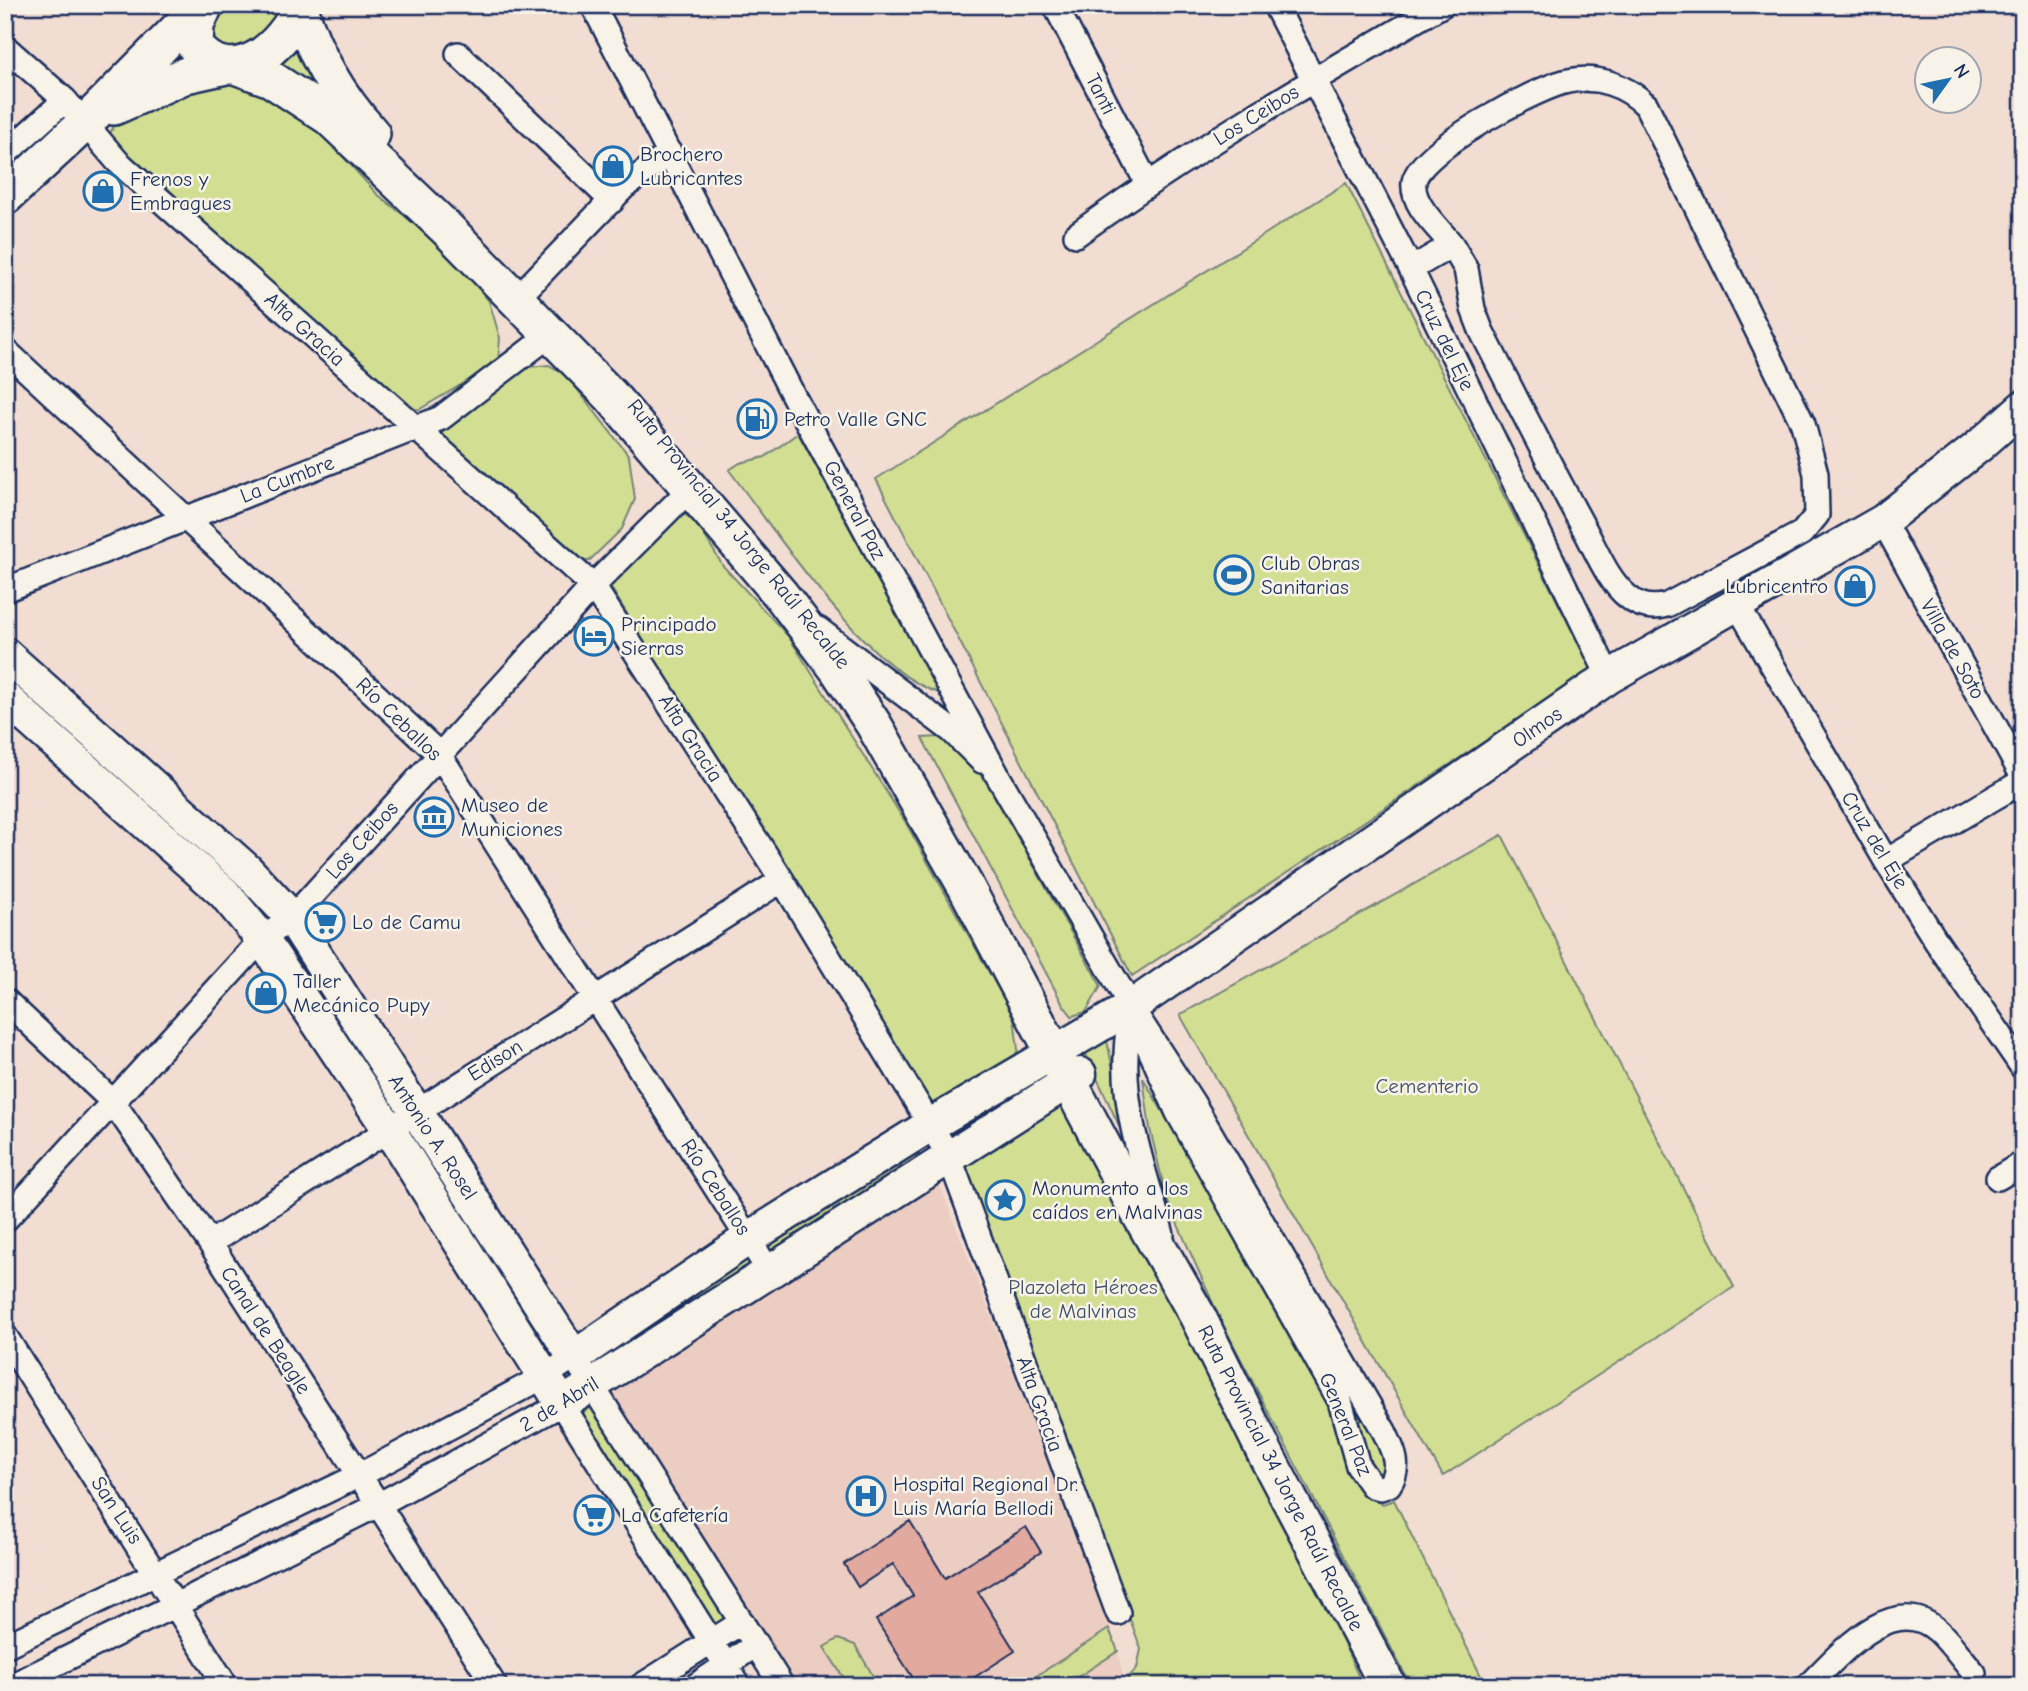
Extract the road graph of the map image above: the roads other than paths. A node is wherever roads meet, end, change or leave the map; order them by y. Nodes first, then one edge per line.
1 (204, 5) edge
2 (593, 5) edge
3 (1055, 5) edge
4 (1275, 5) edge
5 (1441, 5) edge
6 (300, 7) edge
7 (5, 47) edge
8 (458, 54) dead end
9 (230, 67) junction
10 (1313, 79) junction
11 (76, 111) junction
12 (670, 153) junction
13 (5, 154) edge
14 (1147, 183) junction
15 (5, 197) edge
16 (612, 201) junction
17 (1076, 235) dead end
18 (1452, 245) junction
19 (1411, 269) junction
20 (525, 290) junction
21 (551, 334) junction
22 (5, 350) edge
23 (2023, 407) edge
24 (417, 429) junction
25 (690, 489) junction
26 (186, 518) junction
27 (1883, 521) junction
28 (593, 586) junction
29 (5, 590) edge
30 (1738, 606) junction
31 (811, 625) junction
32 (5, 654) edge
33 (1609, 677) junction
34 (5, 698) edge
35 (439, 754) junction
36 (999, 778) junction
37 (2023, 779) edge
38 (1886, 861) junction
39 (782, 880) junction
40 (292, 918) junction
41 (262, 939) junction
42 (595, 997) junction
43 (5, 1000) edge
44 (1131, 1006) junction
45 (1067, 1063) junction
46 (2023, 1068) edge
47 (113, 1102) junction
48 (415, 1110) junction
49 (932, 1124) junction
50 (388, 1128) junction
51 (949, 1156) junction
52 (2023, 1163) edge
53 (1998, 1178) dead end
54 (5, 1220) edge
55 (749, 1238) junction
56 (210, 1243) junction
57 (769, 1271) junction
58 (1172, 1271) junction
59 (5, 1336) edge
60 (574, 1357) junction
61 (545, 1376) junction
62 (591, 1385) junction
63 (562, 1405) junction
64 (359, 1475) junction
65 (378, 1504) junction
66 (156, 1572) junction
67 (176, 1604) junction
68 (1118, 1613) dead end
69 (742, 1622) junction
70 (711, 1642) junction
71 (757, 1644) junction
72 (5, 1646) edge
73 (727, 1665) junction
74 (11, 1682) edge
75 (226, 1686) edge
76 (495, 1686) edge
77 (641, 1686) edge
78 (695, 1686) edge
79 (739, 1686) edge
80 (782, 1686) edge
81 (1388, 1686) edge
82 (1808, 1686) edge
83 (1972, 1686) edge

1 - 9 main road, Ruta Provincial 34 Jorge Raúl Recalde
1 - 11 main road
2 - 12 street, General Paz
3 - 14 street, Tanti
4 - 10 street, Cruz del Eje
5 - 10 street, Los Ceibos
6 - 9 main road
6 - 20 main road, Ruta Provincial 34 Jorge Raúl Recalde
7 - 11 street, Alta Gracia
8 - 16 street
9 - 11 main road
9 - 21 main road, Ruta Provincial 34 Jorge Raúl Recalde
10 - 14 street, Los Ceibos
10 - 19 street, Cruz del Eje
11 - 13 street
11 - 15 main road
11 - 24 street, Alta Gracia
12 - 16 street
12 - 36 street, General Paz
14 - 17 street, Los Ceibos
16 - 20 street
18 - 18 street
18 - 19 street
19 - 33 street, Cruz del Eje
20 - 31 main road, Ruta Provincial 34 Jorge Raúl Recalde
21 - 24 street, La Cumbre
21 - 25 main road, Ruta Provincial 34 Jorge Raúl Recalde
22 - 26 street, Río Ceballos
23 - 27 street, Olmos
24 - 26 street, La Cumbre
24 - 28 street, Alta Gracia
25 - 28 street, Los Ceibos
25 - 31 main road, Ruta Provincial 34 Jorge Raúl Recalde
26 - 29 street, La Cumbre
26 - 35 street, Río Ceballos
27 - 30 street, Olmos
27 - 37 street, Villa de Soto
28 - 35 street, Los Ceibos
28 - 39 street, Alta Gracia
30 - 33 street, Olmos
30 - 38 street, Cruz del Eje
31 - 36 street
31 - 45 main road, Ruta Provincial 34 Jorge Raúl Recalde
32 - 40 street, Antonio A. Rosel
33 - 44 street, Olmos
34 - 41 street, Antonio A. Rosel
35 - 40 street, Los Ceibos
35 - 42 street, Río Ceballos
36 - 44 street, General Paz
37 - 38 street
38 - 46 street, Cruz del Eje
39 - 42 street, Edison
39 - 49 street, Alta Gracia
40 - 41 street, Los Ceibos
40 - 48 street, Antonio A. Rosel
41 - 47 street, Los Ceibos
41 - 50 street, Antonio A. Rosel
42 - 48 street, Edison
42 - 55 street, Río Ceballos
43 - 47 street, Canal de Beagle
44 - 44 street, General Paz
44 - 45 street, Olmos
44 - 58 street
45 - 49 street, 2 de Abril
45 - 51 street, 2 de Abril
45 - 58 main road, Ruta Provincial 34 Jorge Raúl Recalde
47 - 54 street, Los Ceibos
47 - 56 street, Canal de Beagle
48 - 50 street, Edison
48 - 60 street, Antonio A. Rosel
49 - 51 street, Alta Gracia
49 - 55 street, 2 de Abril
50 - 56 street, Edison
50 - 61 street, Antonio A. Rosel
51 - 57 street, 2 de Abril
51 - 68 street, Alta Gracia
52 - 53 street
55 - 57 street, Río Ceballos
55 - 60 street, 2 de Abril
56 - 64 street, Canal de Beagle
57 - 62 street, 2 de Abril
58 - 81 main road, Ruta Provincial 34 Jorge Raúl Recalde
59 - 66 street, San Luis
60 - 61 street, 2 de Abril
60 - 62 street, Antonio A. Rosel
61 - 63 street, Antonio A. Rosel
61 - 64 street, 2 de Abril
62 - 63 street, 2 de Abril
62 - 69 street, Antonio A. Rosel
63 - 65 street, 2 de Abril
63 - 70 street, Antonio A. Rosel
64 - 65 street, Canal de Beagle
64 - 66 street, 2 de Abril
65 - 67 street, 2 de Abril
65 - 76 street, Canal de Beagle
66 - 67 street, San Luis
66 - 72 street, 2 de Abril
67 - 74 street, 2 de Abril
67 - 75 street, San Luis
69 - 70 street
69 - 71 street, Antonio A. Rosel
70 - 73 street, Antonio A. Rosel
70 - 77 street
71 - 73 street
71 - 80 street, Antonio A. Rosel
73 - 78 street
73 - 79 street, Antonio A. Rosel
82 - 83 street

